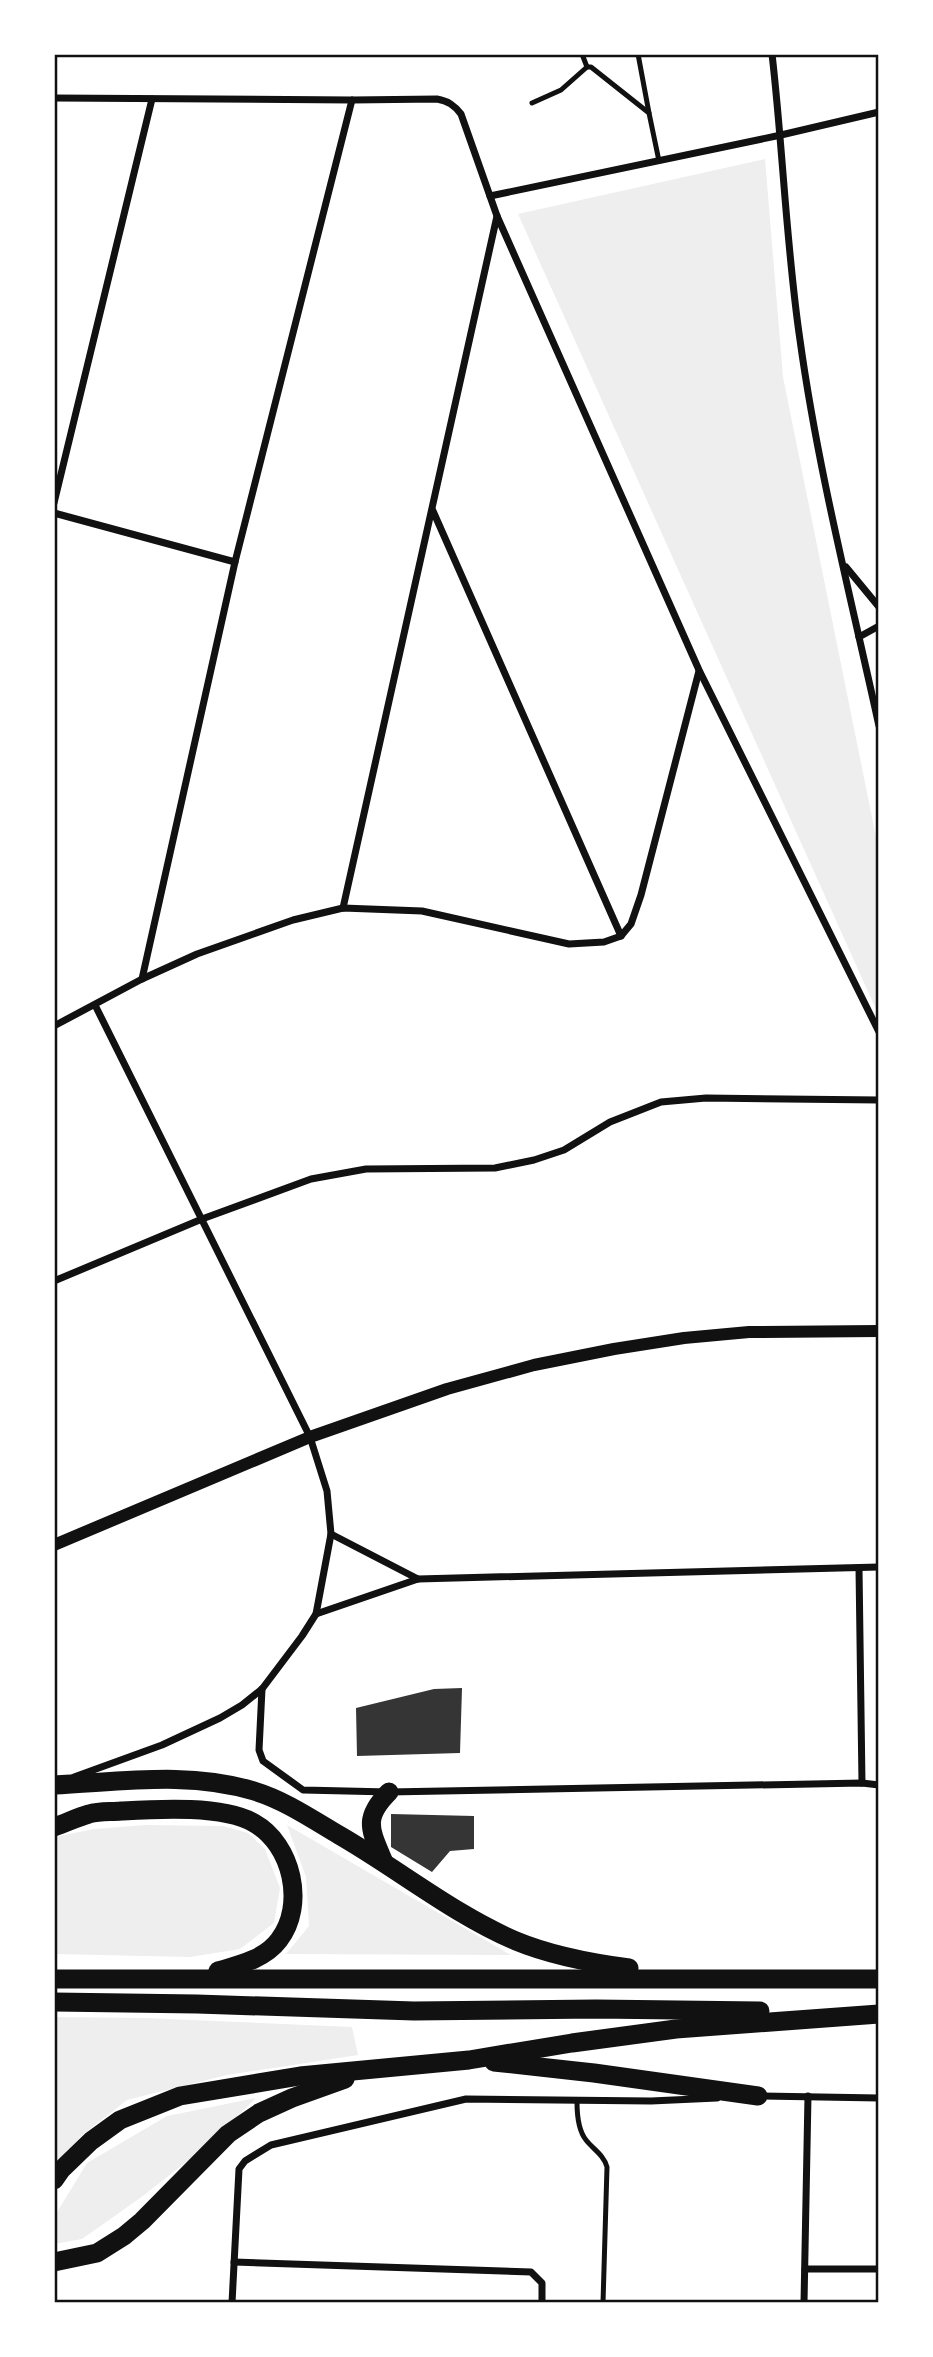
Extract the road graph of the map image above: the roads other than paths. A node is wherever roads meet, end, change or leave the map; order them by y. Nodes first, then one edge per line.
1 (582, 54) edge
2 (638, 54) edge
3 (772, 54) edge
4 (587, 67) junction
5 (54, 98) edge
6 (152, 99) junction
7 (352, 100) junction
8 (532, 103) dead end
9 (879, 112) edge
10 (649, 113) junction
11 (781, 135) junction
12 (659, 161) junction
13 (490, 197) junction
14 (498, 216) junction
15 (54, 503) edge
16 (433, 510) junction
17 (54, 513) edge
18 (235, 562) junction
19 (844, 564) junction
20 (879, 607) edge
21 (879, 626) edge
22 (859, 637) junction
23 (699, 670) junction
24 (879, 726) edge
25 (342, 908) junction
26 (621, 936) junction
27 (142, 979) junction
28 (95, 1004) junction
29 (54, 1026) edge
30 (879, 1032) edge
31 (879, 1100) edge
32 (202, 1219) junction
33 (54, 1280) edge
34 (879, 1331) edge
35 (310, 1437) junction
36 (331, 1534) junction
37 (54, 1545) edge
38 (879, 1567) edge
39 (859, 1568) junction
40 (418, 1579) junction
41 (316, 1614) junction
42 (262, 1689) junction
43 (862, 1783) junction
44 (54, 1785) edge
45 (879, 1785) edge
46 (389, 1792) junction
47 (54, 1827) edge
48 (383, 1860) junction
49 (191, 1978) junction
50 (707, 1978) junction
51 (54, 1979) edge
52 (879, 1979) edge
53 (54, 2002) edge
54 (879, 2014) edge
55 (469, 2060) junction
56 (373, 2069) junction
57 (758, 2096) junction
58 (808, 2096) junction
59 (879, 2098) edge
60 (577, 2102) junction
61 (54, 2180) edge
62 (54, 2262) edge
63 (234, 2262) junction
64 (805, 2269) junction
65 (879, 2269) edge
66 (232, 2303) edge
67 (542, 2303) edge
68 (603, 2303) edge
69 (804, 2303) edge

1 - 4 lane
2 - 10 lane
3 - 11 street
4 - 8 lane
4 - 10 lane
5 - 6 street
6 - 7 street
6 - 15 street
7 - 13 street
7 - 18 street
9 - 11 street
10 - 12 lane
11 - 12 street
11 - 19 street
12 - 13 street
13 - 14 street
14 - 16 street
14 - 23 street
16 - 25 street
16 - 26 street
17 - 18 street
18 - 27 street
19 - 20 street
19 - 22 street
21 - 22 street
22 - 24 street
23 - 26 street
23 - 30 street
25 - 26 street
25 - 27 street
27 - 28 street
28 - 29 street
28 - 32 street
31 - 32 street
32 - 33 street
32 - 35 street
34 - 35 street
35 - 36 street
35 - 37 street
36 - 40 street
36 - 41 street
38 - 39 street
39 - 40 street
39 - 43 street
40 - 41 street
41 - 42 street
42 - 44 street
42 - 46 street
43 - 45 street
43 - 46 street
44 - 48 highway
46 - 48 highway
47 - 49 highway
48 - 50 highway
49 - 50 highway
49 - 51 highway
50 - 52 highway
53 - 54 highway
54 - 55 highway
55 - 56 highway
55 - 57 highway
56 - 61 highway
56 - 62 highway
57 - 58 street
57 - 60 street
58 - 59 street
58 - 64 street
60 - 63 street
60 - 68 lane
63 - 66 street
63 - 67 street
64 - 65 street
64 - 69 street

